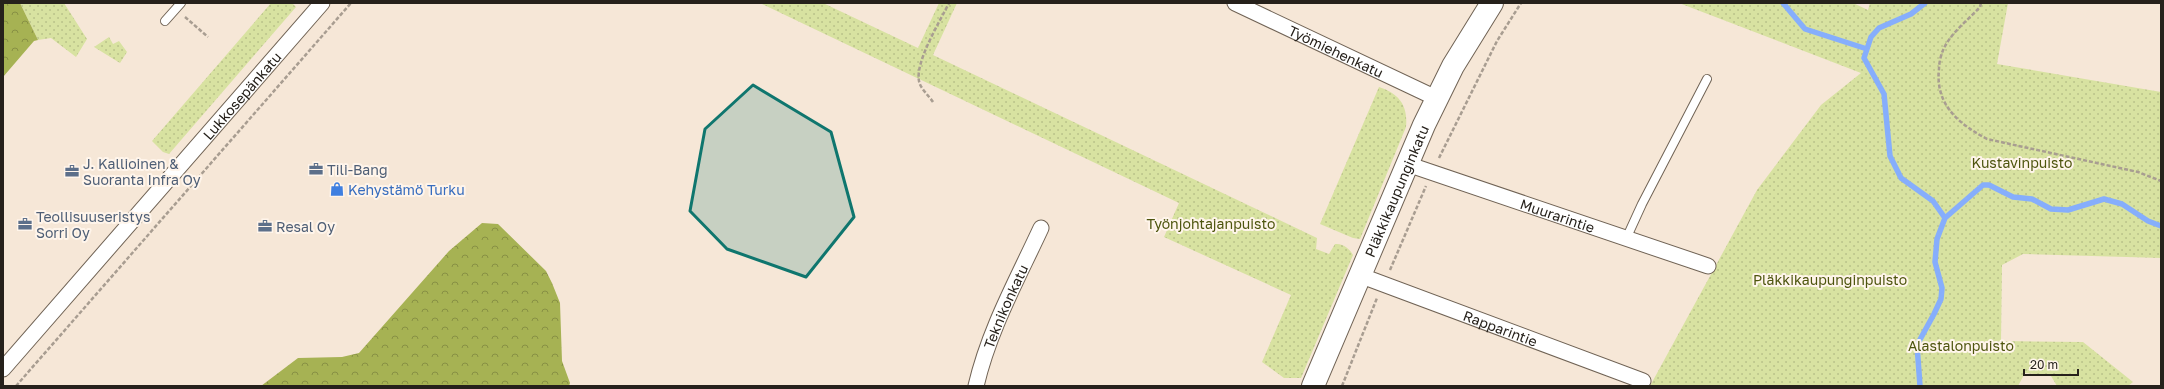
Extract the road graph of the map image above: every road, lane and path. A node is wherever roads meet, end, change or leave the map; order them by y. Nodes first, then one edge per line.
1 (181, 3) edge
2 (322, 3) edge
3 (351, 3) edge
4 (949, 3) edge
5 (1235, 3) edge
6 (1492, 3) edge
7 (1521, 3) edge
8 (1981, 3) edge
9 (184, 16) dead end
10 (165, 21) dead end
11 (208, 38) dead end
12 (1708, 79) dead end
13 (1436, 98) junction
14 (933, 102) dead end
15 (1407, 164) junction
16 (1432, 173) junction
17 (2161, 181) edge
18 (1041, 228) dead end
19 (1626, 239) junction
20 (1708, 266) dead end
21 (1359, 276) junction
22 (1383, 284) junction
23 (3, 369) edge
24 (1643, 380) dead end
25 (16, 386) edge
26 (976, 386) edge
27 (1313, 386) edge
28 (1342, 386) edge

1 - 10 lane
2 - 23 street, Lukkosepänkatu
3 - 25 path
4 - 14 path
5 - 13 street, Työmiehenkatu
6 - 13 street, Pläkkikaupunginkatu
7 - 16 path
8 - 17 path
9 - 11 path
12 - 19 lane
13 - 15 street, Pläkkikaupunginkatu
15 - 16 street, Muurarintie
15 - 21 street, Pläkkikaupunginkatu
16 - 19 street, Muurarintie
16 - 22 path
18 - 26 street, Teknikonkatu
19 - 20 street, Muurarintie
21 - 22 street, Rapparintie
21 - 27 street, Pläkkikaupunginkatu
22 - 24 street, Rapparintie
22 - 28 path

